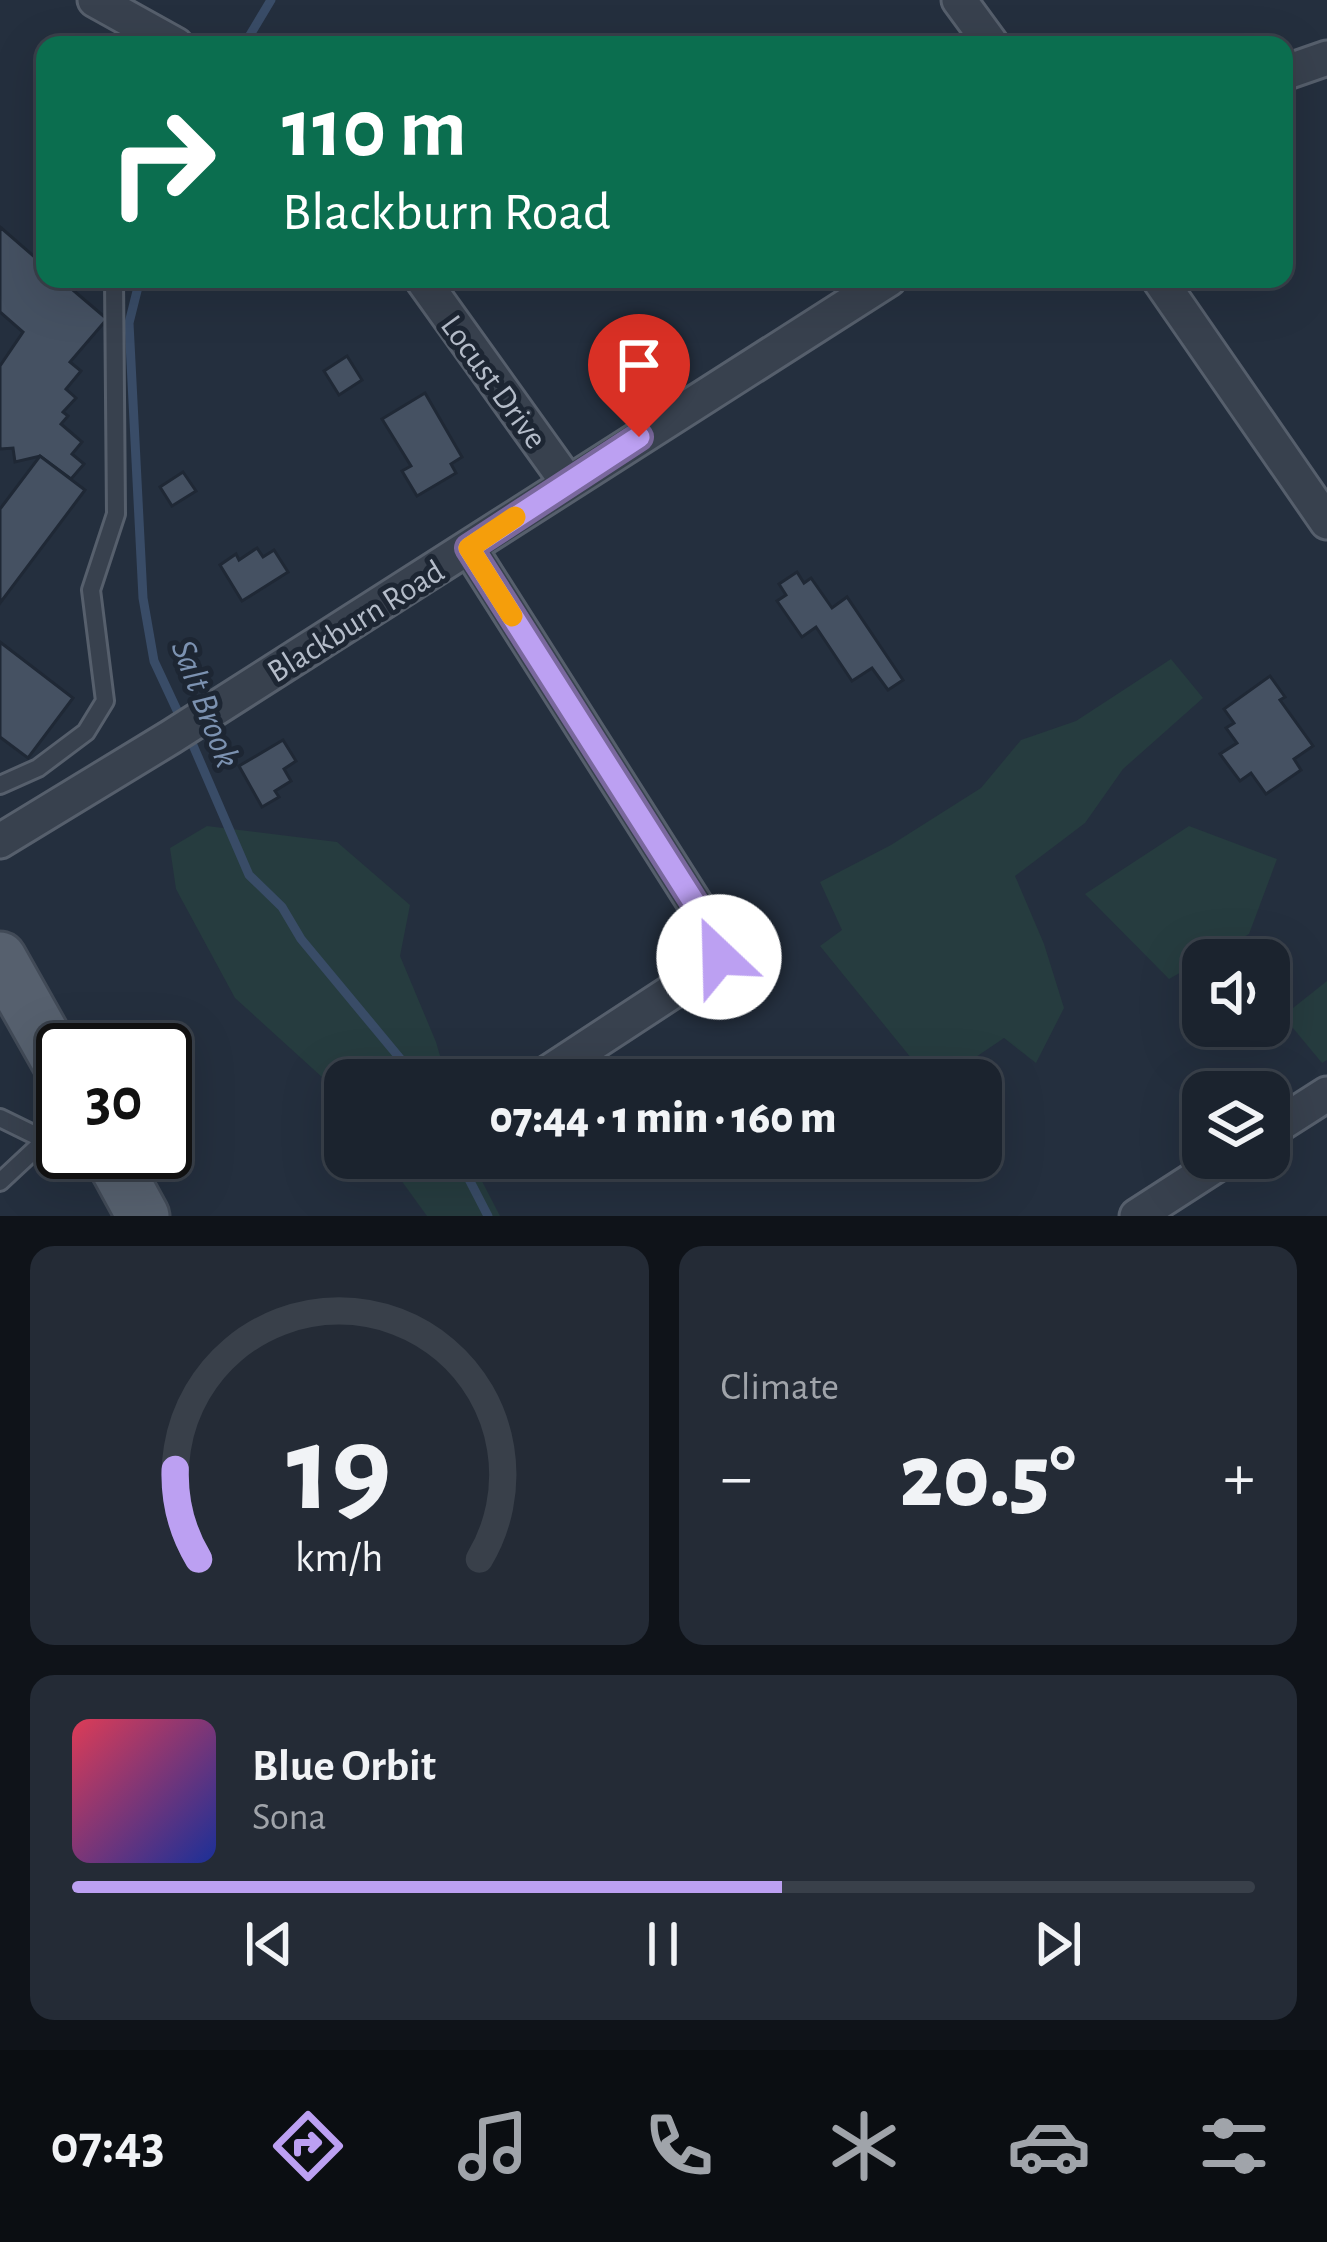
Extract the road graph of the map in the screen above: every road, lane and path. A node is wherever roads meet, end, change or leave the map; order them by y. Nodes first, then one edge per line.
1 (95, 0) edge
2 (958, 0) edge
3 (160, 36) edge
4 (985, 36) edge
5 (1327, 58) edge
6 (1293, 71) edge
7 (114, 288) edge
8 (428, 288) edge
9 (875, 288) edge
10 (1165, 288) edge
11 (568, 483) junction
12 (1327, 522) edge
13 (469, 548) junction
14 (0, 784) edge
15 (0, 841) edge
16 (0, 958) edge
17 (37, 1023) edge
18 (569, 1059) edge
19 (1327, 1094) edge
20 (0, 1118) edge
21 (1290, 1118) edge
22 (36, 1136) edge
23 (36, 1148) edge
24 (123, 1179) edge
25 (1194, 1179) edge
26 (0, 1182) edge
27 (143, 1216) edge
28 (1137, 1216) edge

1 - 3 street
2 - 4 street
5 - 6 street
7 - 14 lane
8 - 11 street, Locust Drive
9 - 11 street, Blackburn Road
10 - 12 street
11 - 13 street, Blackburn Road
13 - 15 street, Blackburn Road
13 - 18 street
16 - 17 main road
19 - 21 street
20 - 22 lane
23 - 26 lane
24 - 27 main road
25 - 28 street

